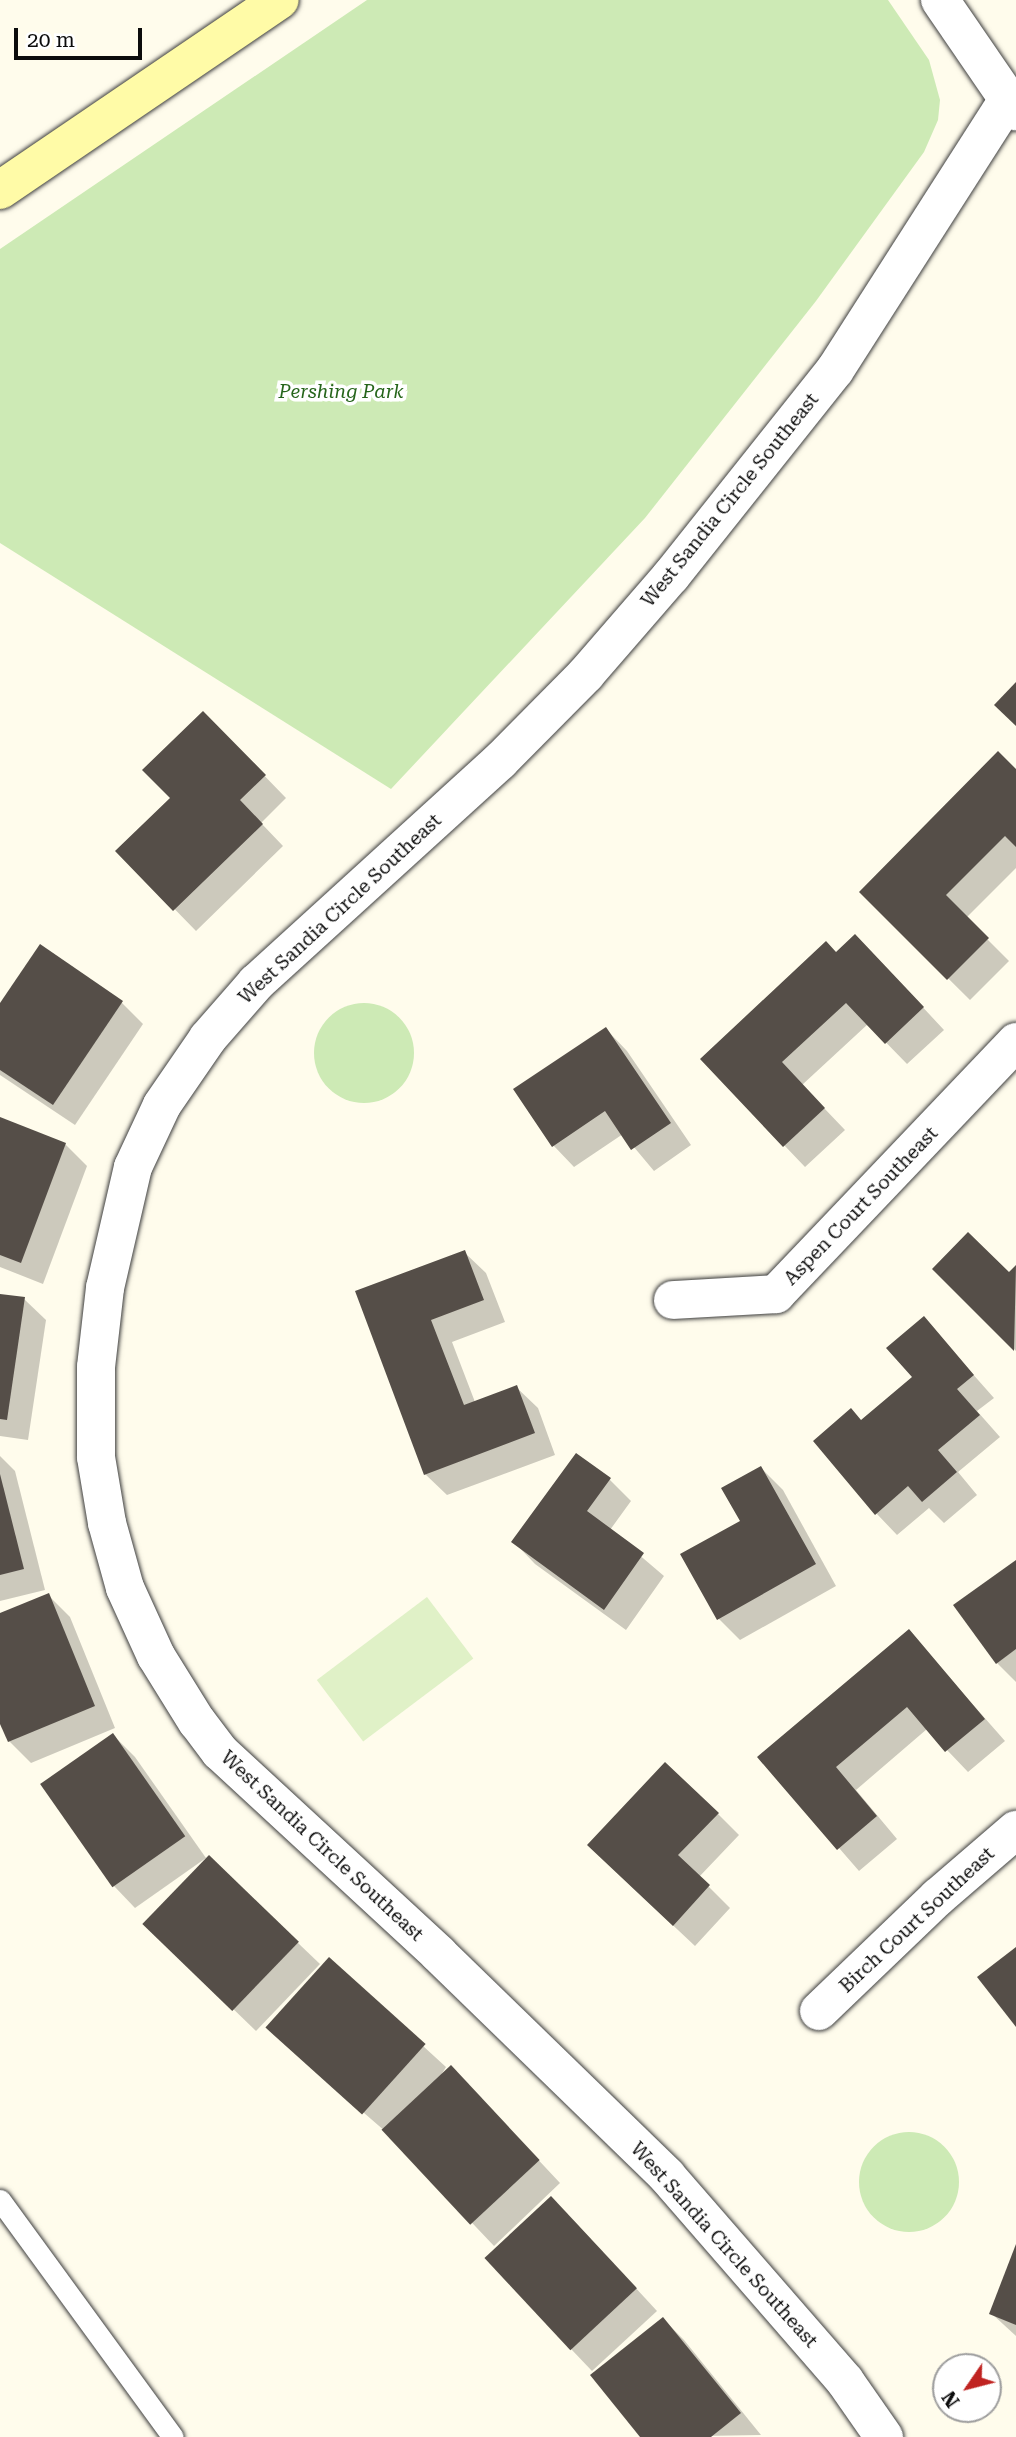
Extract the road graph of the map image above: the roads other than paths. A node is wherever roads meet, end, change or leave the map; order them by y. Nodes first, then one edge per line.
1 (280, 0) edge
2 (940, 0) edge
3 (1012, 105) edge
4 (0, 190) edge
5 (1016, 1042) edge
6 (673, 1300) dead end
7 (1016, 1830) edge
8 (819, 2011) dead end
9 (0, 2200) edge
10 (173, 2437) edge
11 (884, 2437) edge

1 - 4 main road
2 - 3 street
3 - 11 street, West Sandia Circle Southeast
5 - 6 street, Aspen Court Southeast
7 - 8 street, Birch Court Southeast
9 - 10 lane

